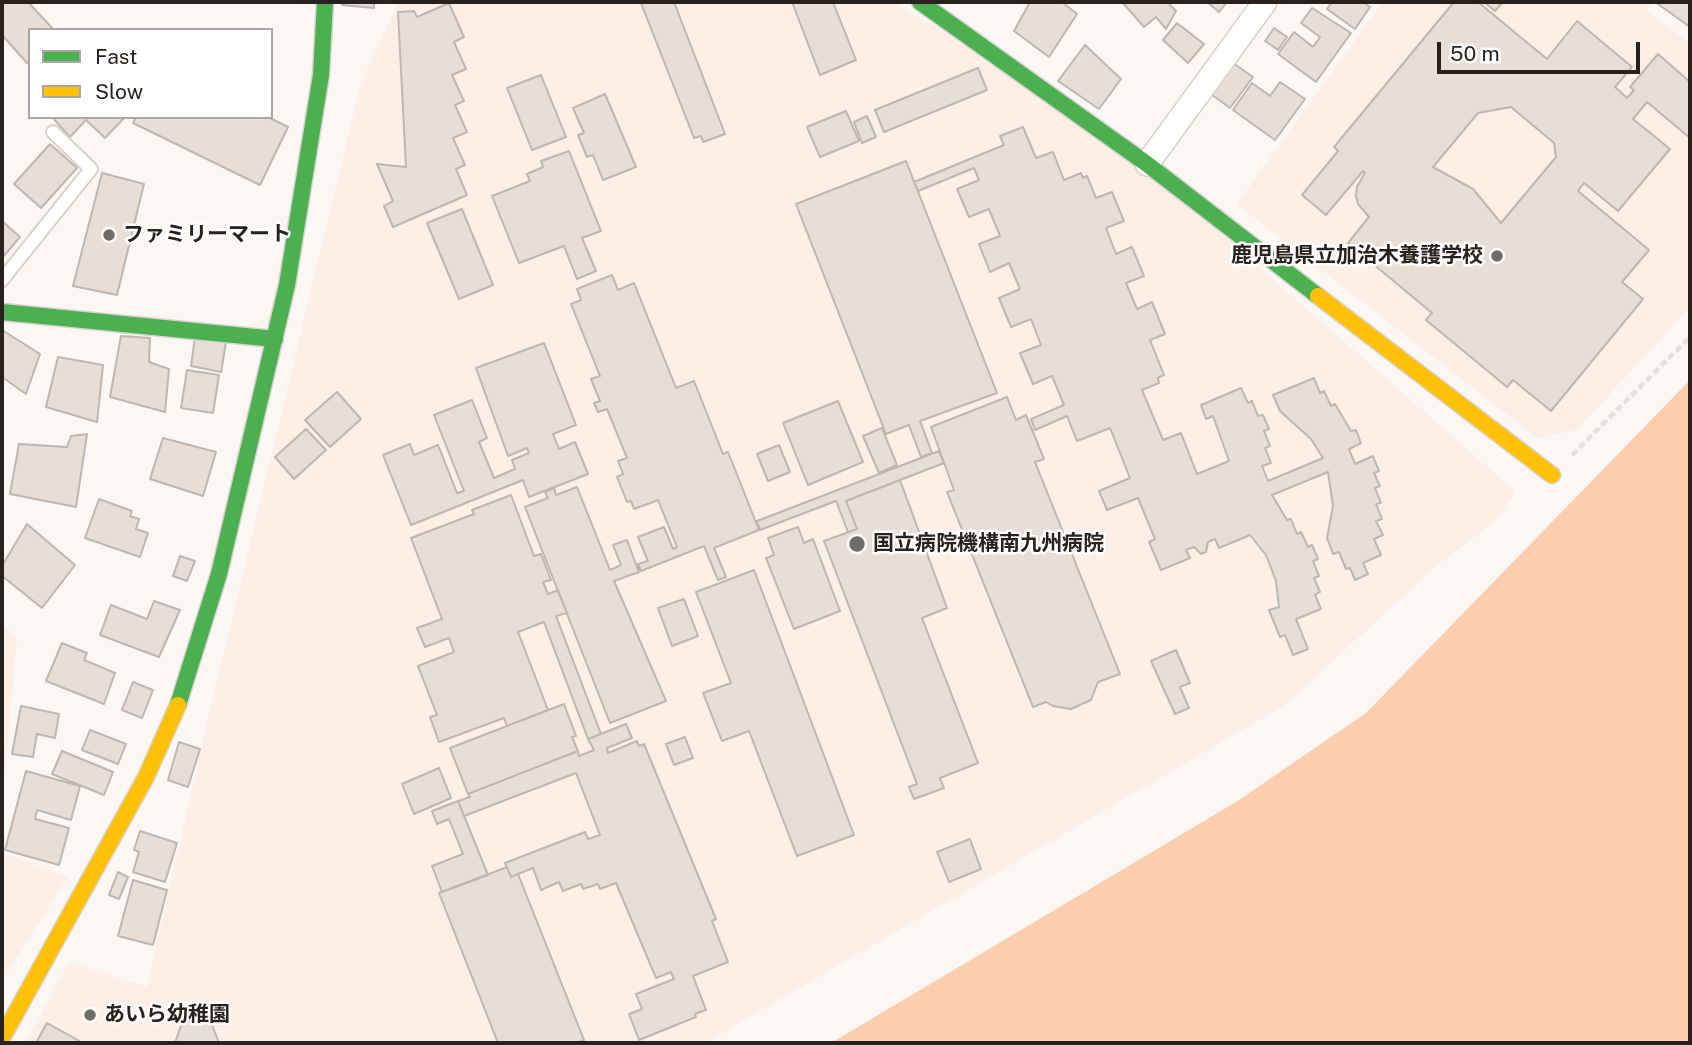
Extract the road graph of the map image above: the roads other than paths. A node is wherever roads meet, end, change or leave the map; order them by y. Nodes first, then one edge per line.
1 (325, 2) edge
2 (920, 2) edge
3 (1265, 2) edge
4 (53, 132) dead end
5 (1147, 164) junction
6 (2, 280) edge
7 (2, 312) edge
8 (275, 339) junction
9 (1552, 475) road end
10 (2, 1038) edge

1 - 8 street
2 - 5 street
3 - 5 street
4 - 6 lane
5 - 9 street
7 - 8 street
8 - 10 street

